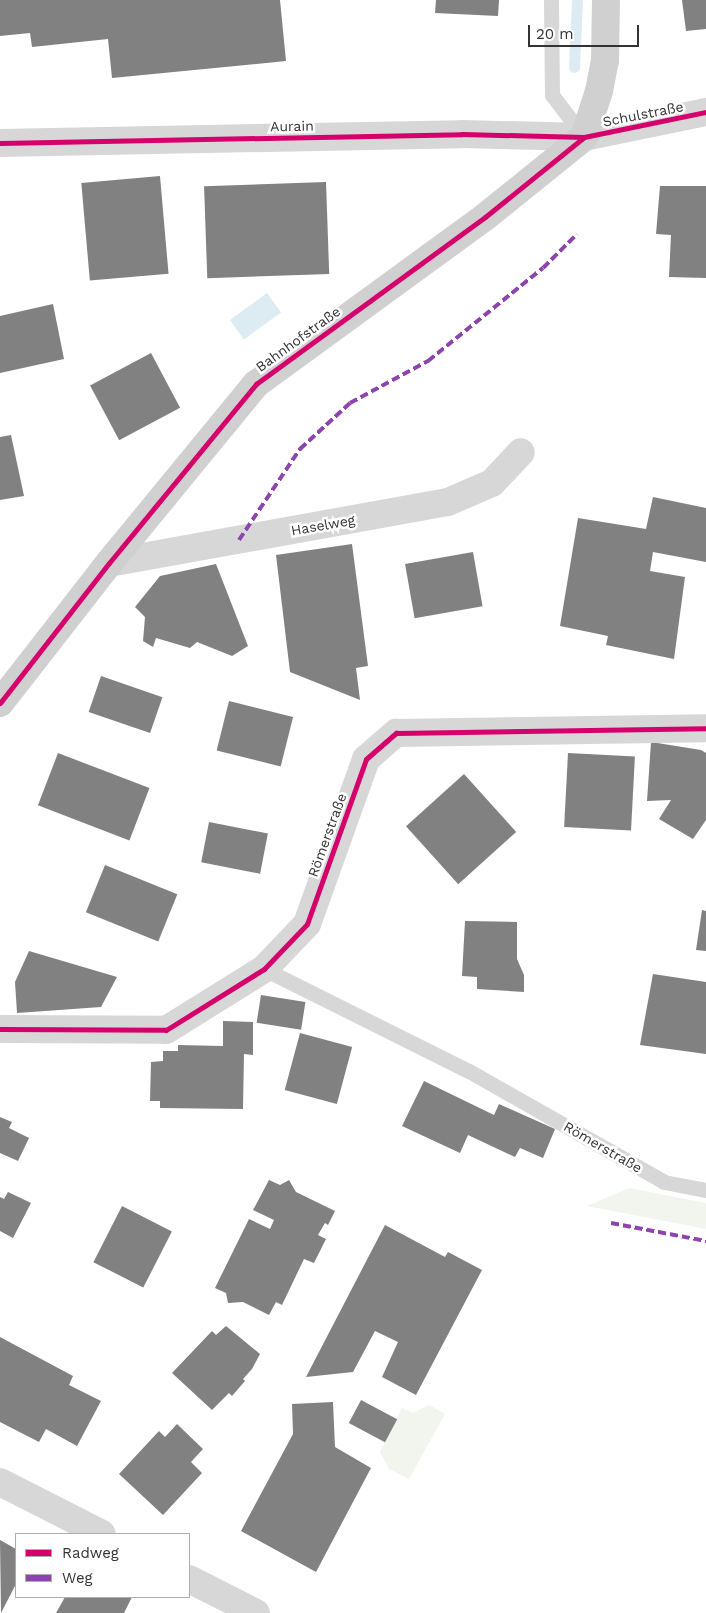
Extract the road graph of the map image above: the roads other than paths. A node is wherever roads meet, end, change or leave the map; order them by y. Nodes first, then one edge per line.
1 (551, 0) edge
2 (606, 0) edge
3 (706, 112) edge
4 (584, 137) junction
5 (0, 143) edge
6 (521, 452) dead end
7 (109, 563) junction
8 (0, 703) edge
9 (706, 728) edge
10 (264, 969) junction
11 (0, 1029) edge
12 (706, 1190) edge
13 (0, 1482) edge
14 (100, 1533) edge
15 (190, 1579) edge
16 (256, 1613) edge

1 - 4 lane
2 - 4 street
3 - 4 street, Schulstraße
4 - 5 street, Aurain
4 - 7 street, Bahnhofstraße
6 - 7 street, Haselweg
7 - 8 street, Bahnhofstraße
9 - 10 street, Römerstraße
10 - 11 street, Römerstraße
10 - 12 lane, Römerstraße
13 - 14 street
15 - 16 street

